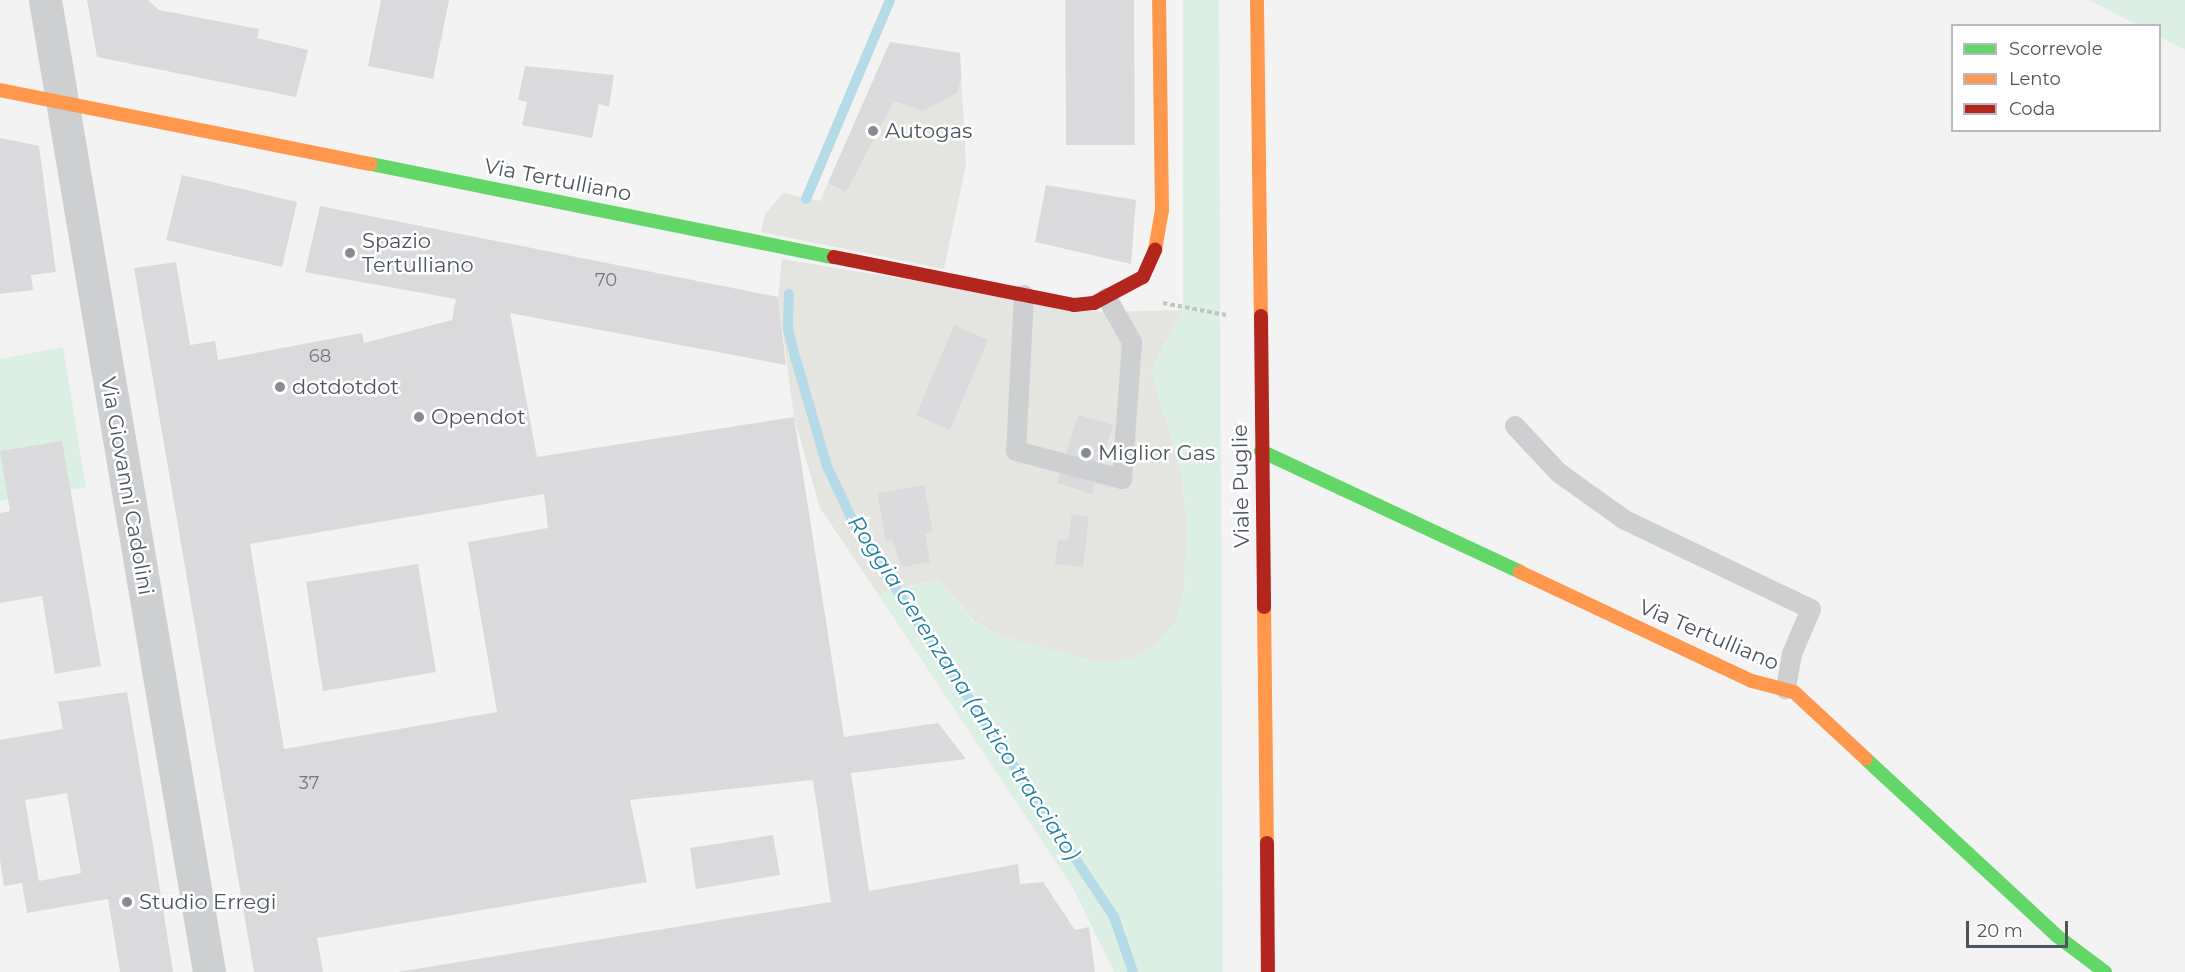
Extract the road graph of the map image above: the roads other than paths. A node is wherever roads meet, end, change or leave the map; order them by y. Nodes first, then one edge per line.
1 (45, 0) edge
2 (1159, 0) edge
3 (1257, 0) edge
4 (0, 90) edge
5 (66, 103) junction
6 (1024, 295) junction
7 (1107, 298) junction
8 (1515, 426) dead end
9 (1262, 451) junction
10 (1786, 689) junction
11 (209, 972) edge
12 (1268, 972) edge
13 (2105, 972) edge

1 - 5 street, Via Giovanni Cadolini
2 - 7 street
3 - 9 street, Viale Puglie
4 - 5 street, Via Tertulliano
5 - 6 street, Via Tertulliano
5 - 11 street, Via Giovanni Cadolini
6 - 7 street, Via Tertulliano
6 - 7 lane
8 - 10 lane
9 - 10 street, Via Tertulliano
9 - 12 street, Viale Puglie
10 - 13 street, Via Tertulliano

